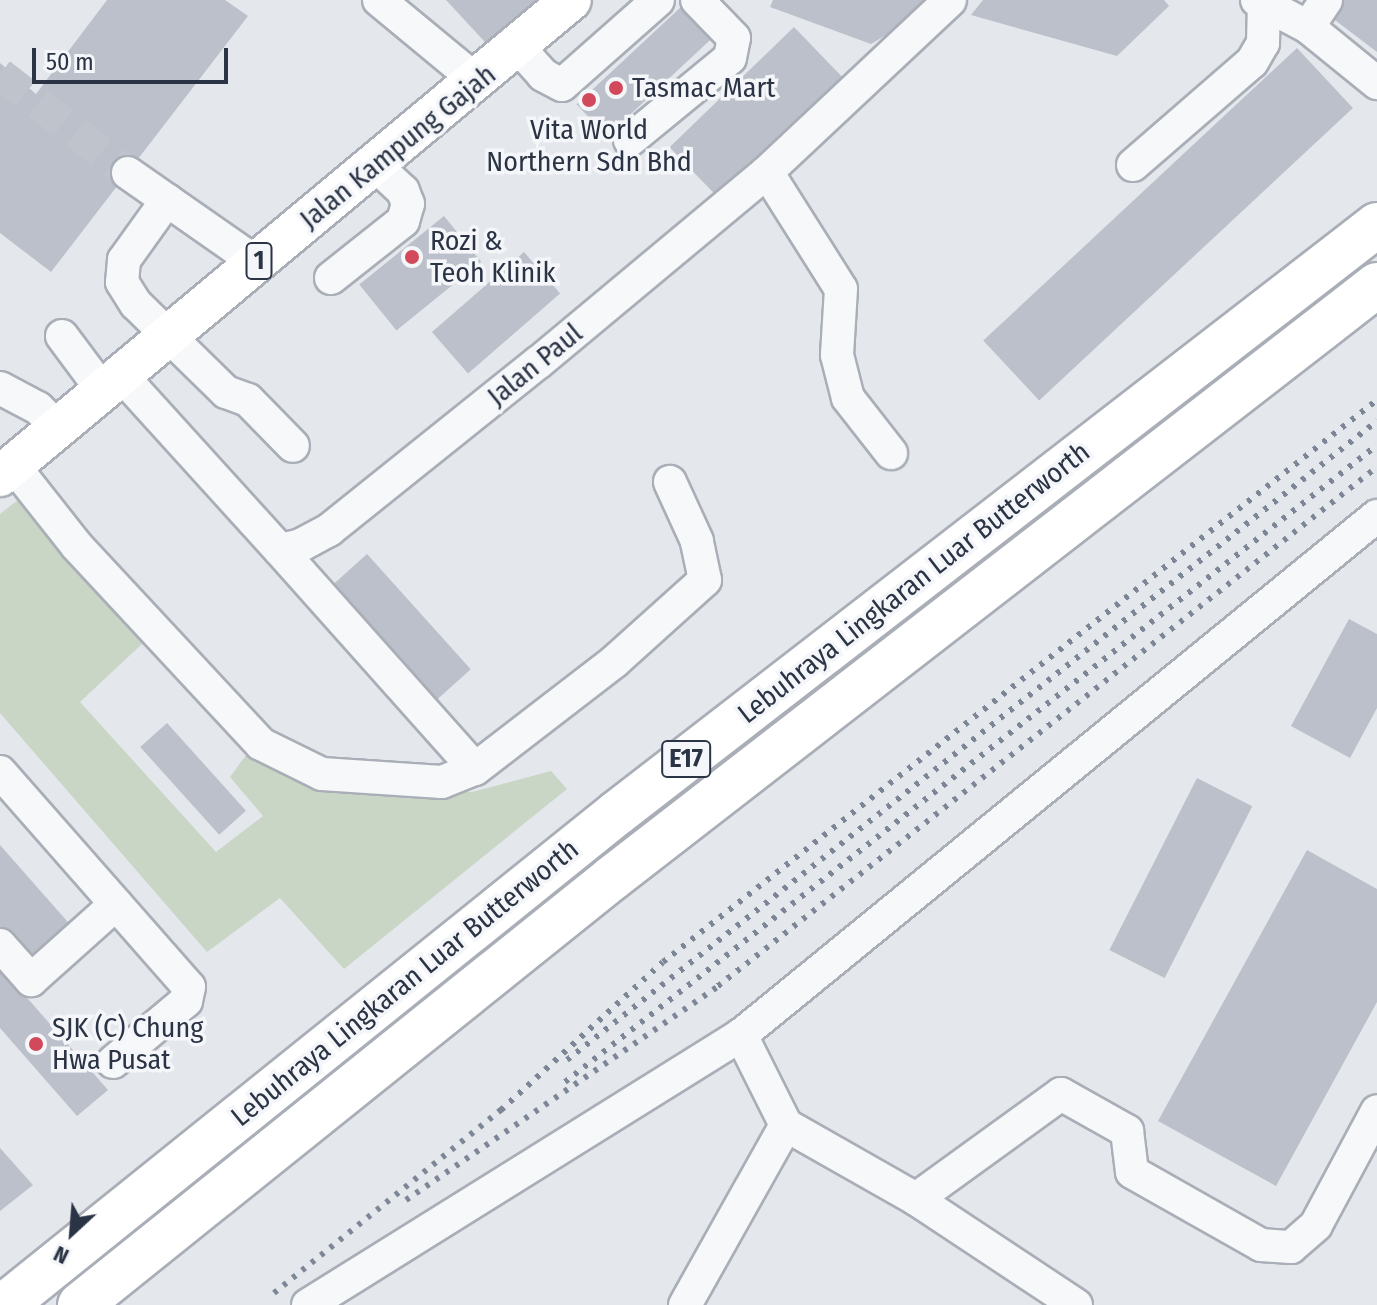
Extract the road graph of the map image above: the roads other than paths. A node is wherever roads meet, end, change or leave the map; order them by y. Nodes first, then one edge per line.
1 (379, 0) edge
2 (571, 0) edge
3 (658, 0) edge
4 (697, 0) edge
5 (950, 0) edge
6 (1326, 0) edge
7 (1261, 2) edge
8 (1308, 27) junction
9 (519, 48) junction
10 (477, 81) junction
11 (1377, 83) edge
12 (630, 140) dead end
13 (1133, 165) dead end
14 (376, 166) junction
15 (767, 172) junction
16 (128, 173) tunnel mouth
17 (167, 200) junction
18 (1377, 225) edge
19 (257, 263) junction
20 (331, 278) dead end
21 (1377, 285) edge
22 (62, 336) dead end
23 (170, 337) junction
24 (113, 384) junction
25 (0, 388) edge
26 (58, 428) junction
27 (293, 446) dead end
28 (891, 453) dead end
29 (7, 470) edge
30 (670, 482) dead end
31 (1377, 516) edge
32 (280, 550) junction
33 (475, 769) junction
34 (0, 772) edge
35 (116, 904) junction
36 (0, 945) edge
37 (741, 1035) junction
38 (113, 1062) dead end
39 (1377, 1111) edge
40 (786, 1125) junction
41 (916, 1199) junction
42 (5, 1305) edge
43 (80, 1305) edge
44 (308, 1305) edge
45 (685, 1305) edge
46 (1076, 1305) edge

1 - 10 street
2 - 9 main road, Jalan Kampung Gajah / 1
3 - 9 street
4 - 12 street
5 - 15 street, Jalan Paul
6 - 8 street
7 - 8 street
7 - 13 street
8 - 11 street
9 - 10 main road, Jalan Kampung Gajah / 1
10 - 14 main road, Jalan Kampung Gajah / 1
14 - 19 main road, Jalan Kampung Gajah / 1
14 - 20 street
15 - 28 street
15 - 32 street, Jalan Paul
16 - 17 street
17 - 19 street
17 - 23 street
18 - 42 highway, Lebuhraya Lingkaran Luar Butterworth / E17
19 - 23 main road, Jalan Kampung Gajah / 1
21 - 43 highway, Lebuhraya Lingkaran Luar Butterworth / E17
22 - 24 street
23 - 24 main road, Jalan Kampung Gajah / 1
23 - 27 street
24 - 26 main road, Jalan Kampung Gajah / 1
24 - 32 street
25 - 26 street
26 - 29 main road, Jalan Kampung Gajah / 1
29 - 33 street
30 - 33 street
31 - 37 street
32 - 33 street
34 - 35 street
35 - 36 street
35 - 38 street
37 - 40 street
37 - 44 street
39 - 41 street
40 - 41 street
40 - 45 street
41 - 46 street

